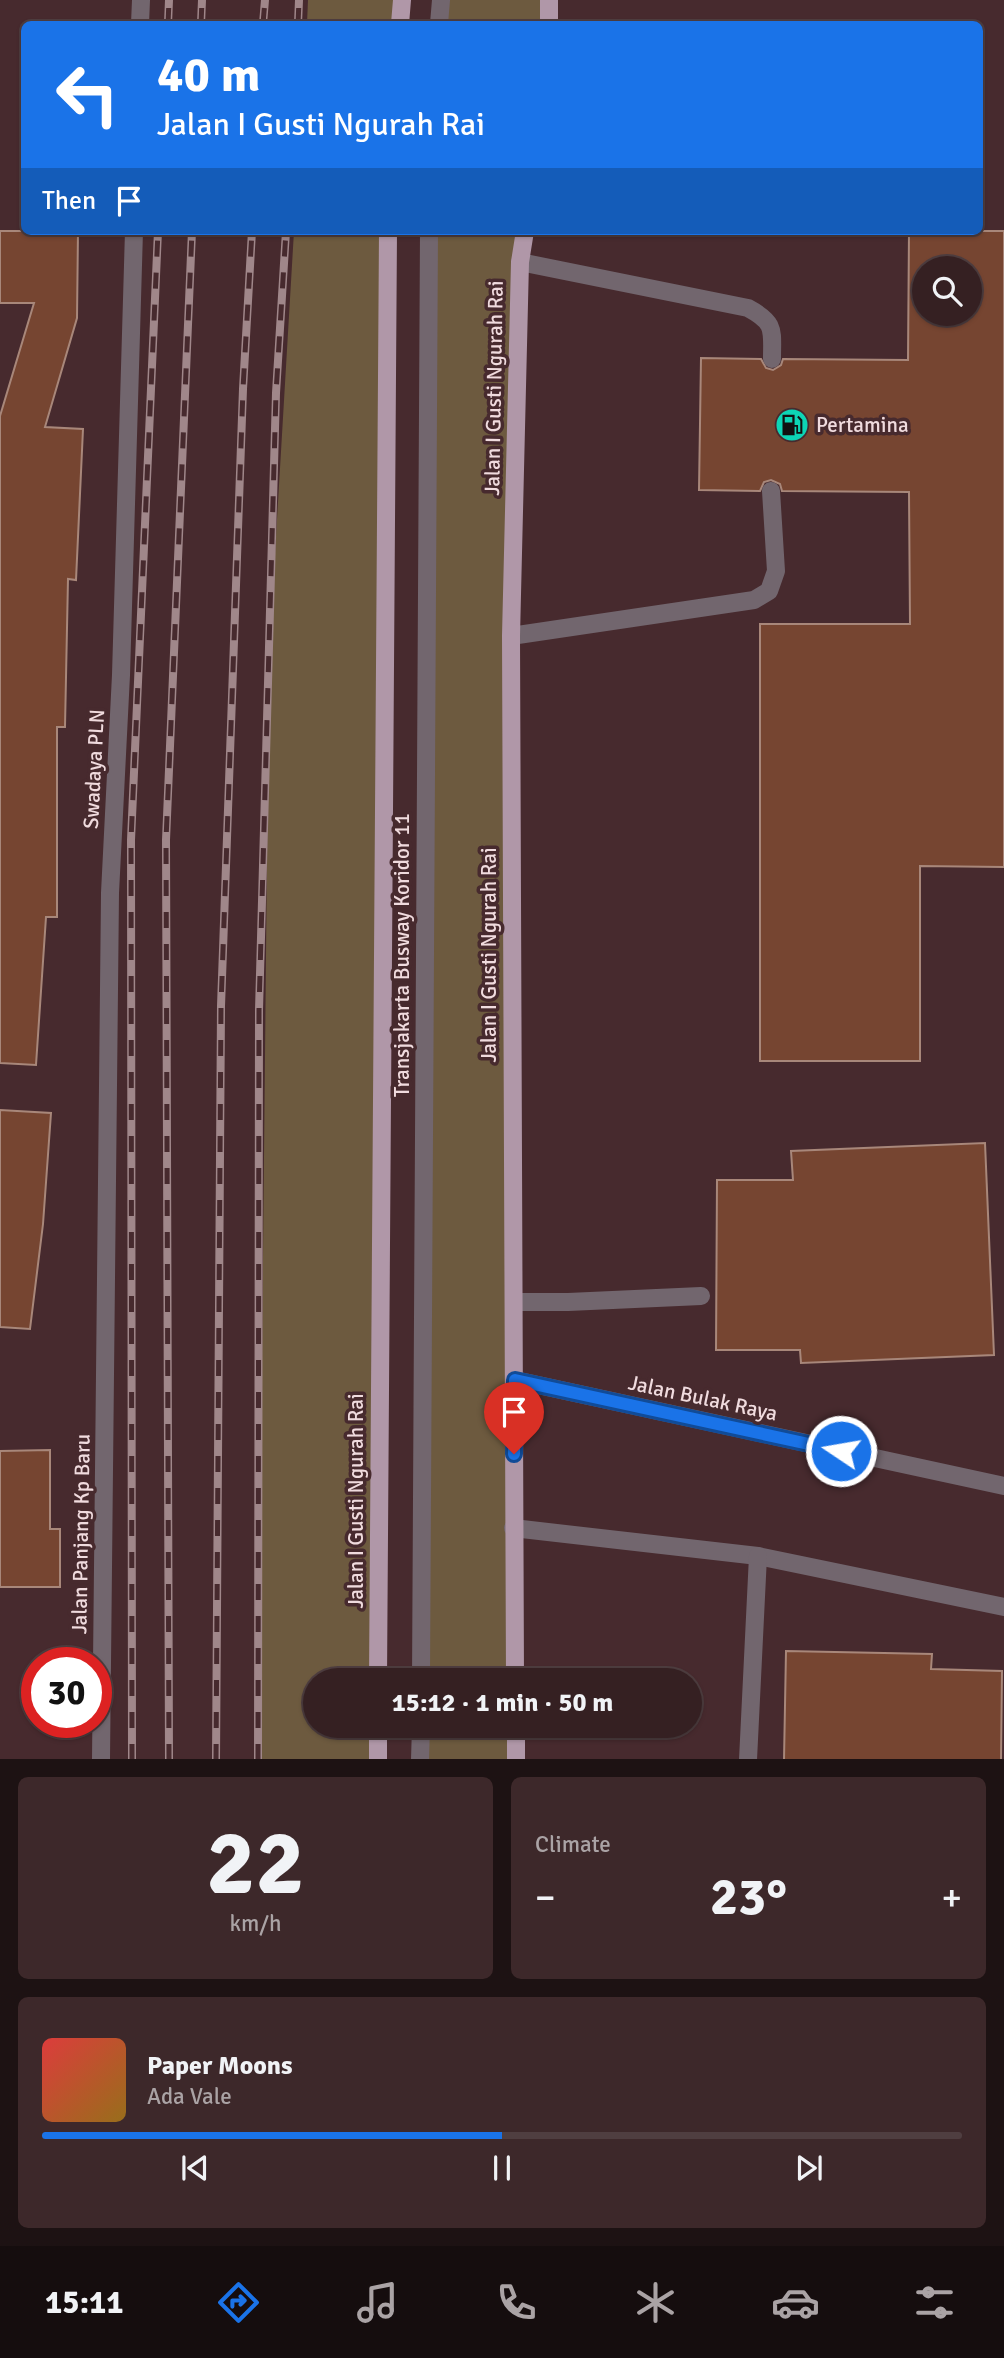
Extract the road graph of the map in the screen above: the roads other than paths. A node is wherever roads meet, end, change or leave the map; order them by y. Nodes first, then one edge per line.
1 (141, 0) edge
2 (402, 0) edge
3 (441, 0) edge
4 (549, 0) edge
5 (140, 21) edge
6 (400, 21) edge
7 (439, 21) edge
8 (549, 21) edge
9 (134, 235) edge
10 (388, 235) edge
11 (429, 235) edge
12 (524, 235) edge
13 (520, 262) junction
14 (772, 359) dead end
15 (771, 491) dead end
16 (511, 635) junction
17 (701, 1296) dead end
18 (514, 1301) junction
19 (106, 1310) joint
20 (515, 1380) junction
21 (1004, 1486) edge
22 (513, 1528) junction
23 (758, 1556) junction
24 (1004, 1607) edge
25 (378, 1668) edge
26 (421, 1668) edge
27 (515, 1668) edge
28 (378, 1738) edge
29 (421, 1738) edge
30 (516, 1738) edge
31 (102, 1759) edge
32 (378, 1759) edge
33 (421, 1759) edge
34 (516, 1759) edge
35 (748, 1759) edge

1 - 5 street
2 - 6 main road
3 - 7 street
4 - 8 main road
9 - 19 street, Swadaya PLN
10 - 25 main road, Jalan I Gusti Ngurah Rai
11 - 26 street, Transjakarta Busway Koridor 11
12 - 13 main road, Jalan I Gusti Ngurah Rai
13 - 14 street
13 - 16 main road, Jalan I Gusti Ngurah Rai
15 - 16 street
16 - 18 main road, Jalan I Gusti Ngurah Rai
17 - 18 street
18 - 20 main road, Jalan I Gusti Ngurah Rai
19 - 31 street, Jalan Panjang Kp Baru
20 - 21 street, Jalan Bulak Raya
20 - 22 main road, Jalan I Gusti Ngurah Rai
22 - 23 street
22 - 27 main road, Jalan I Gusti Ngurah Rai
23 - 24 street
23 - 35 street
28 - 32 main road
29 - 33 street
30 - 34 main road

